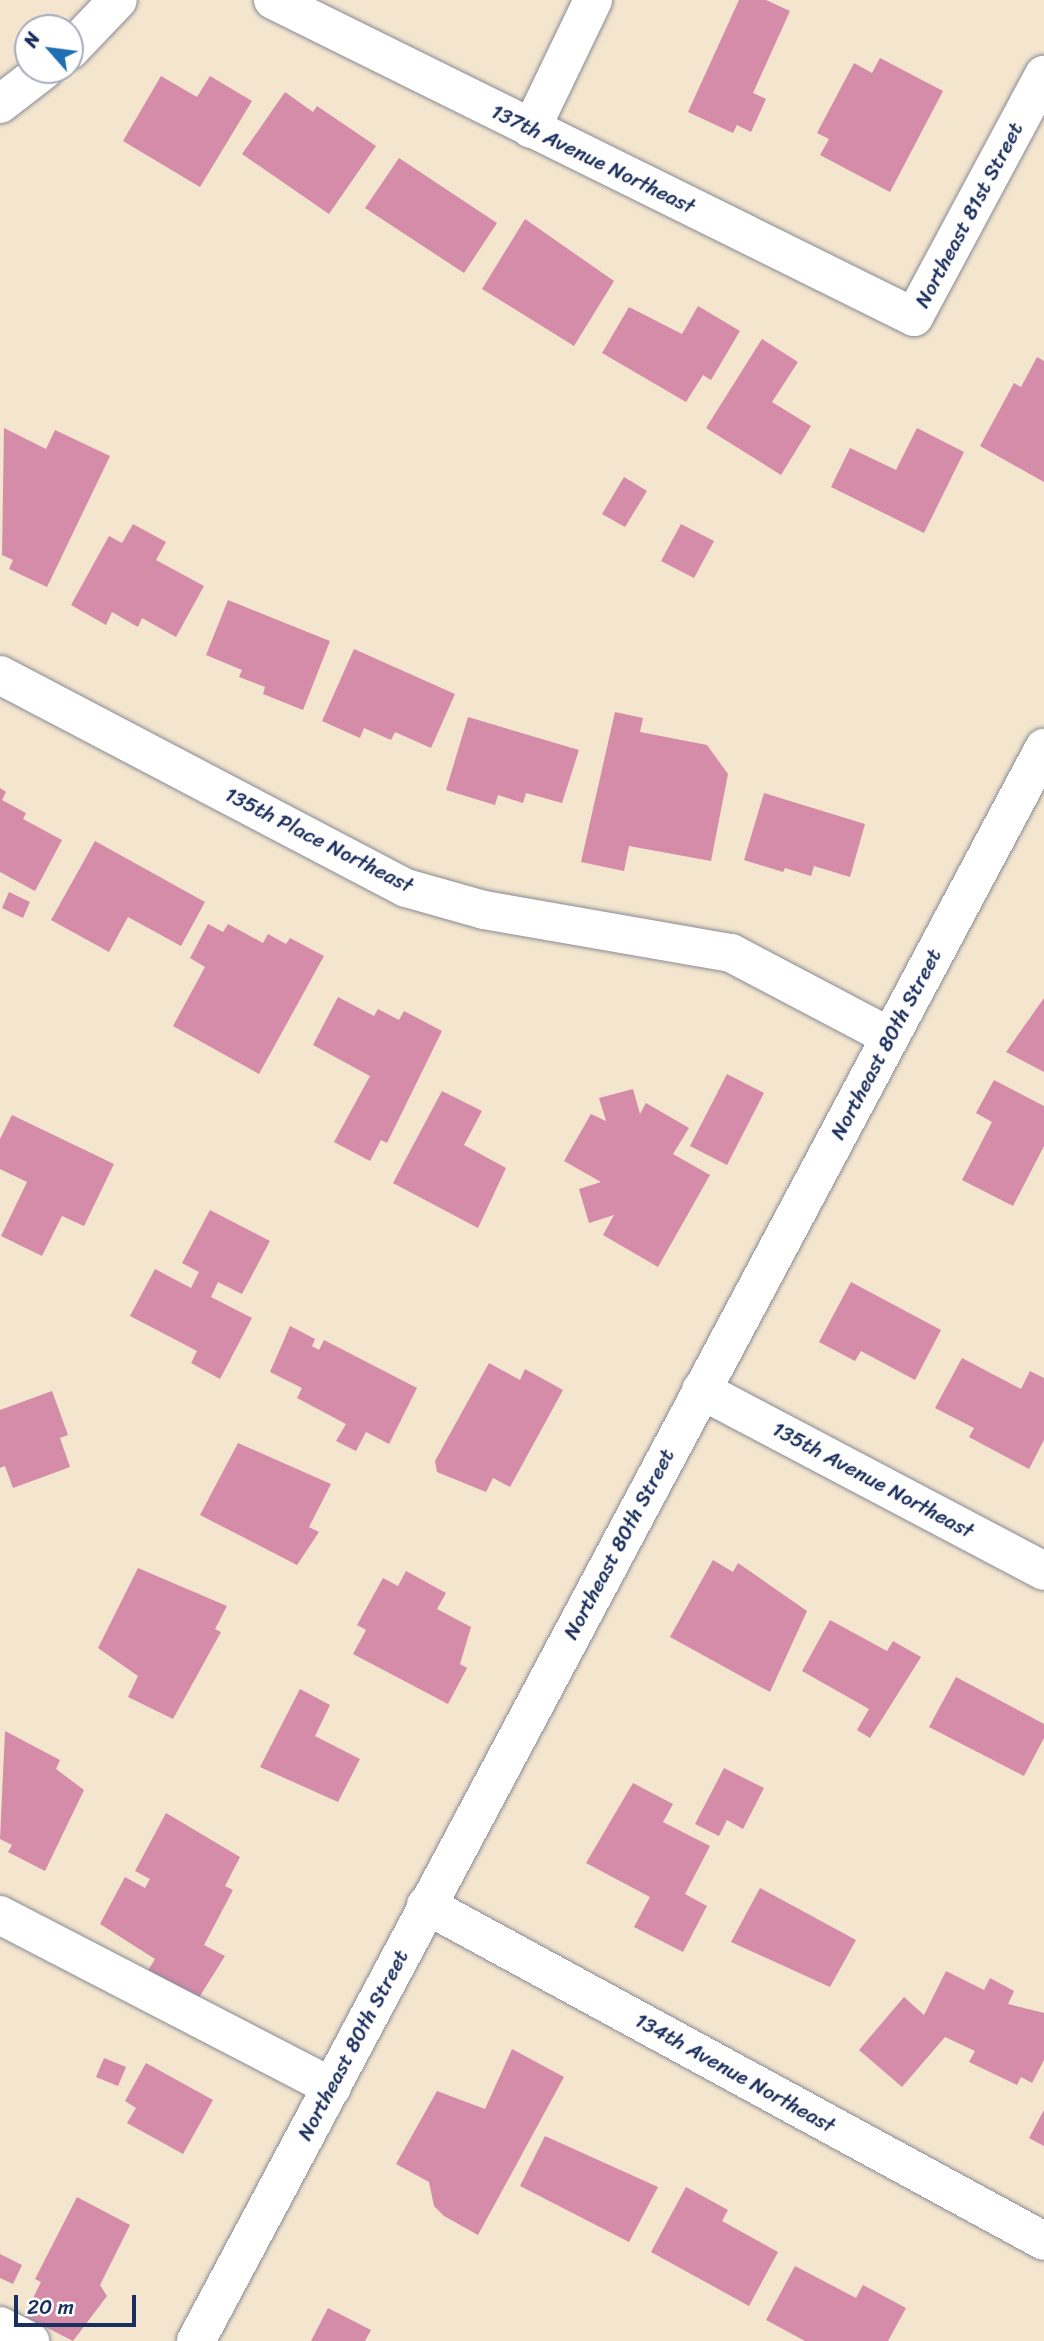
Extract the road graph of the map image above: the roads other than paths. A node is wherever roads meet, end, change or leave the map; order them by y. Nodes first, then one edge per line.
1 (118, 0) edge
2 (273, 0) edge
3 (593, 0) edge
4 (84, 35) edge
5 (1044, 75) edge
6 (26, 84) edge
7 (0, 104) edge
8 (531, 129) junction
9 (914, 317) joint
10 (0, 675) edge
11 (1044, 748) edge
12 (890, 1037) junction
13 (701, 1390) junction
14 (1044, 1572) edge
15 (426, 1905) junction
16 (0, 1915) edge
17 (332, 2087) junction
18 (1044, 2241) edge
19 (0, 2326) edge
20 (30, 2341) edge
21 (196, 2341) edge

1 - 4 street
2 - 8 street, 137th Avenue Northeast
3 - 8 street
5 - 9 street, Northeast 81st Street
6 - 7 street
8 - 9 street, 137th Avenue Northeast
10 - 12 street, 135th Place Northeast
11 - 12 street, Northeast 80th Street
12 - 13 street, Northeast 80th Street
13 - 14 street, 135th Avenue Northeast
13 - 15 street, Northeast 80th Street
15 - 17 street, Northeast 80th Street
15 - 18 street, 134th Avenue Northeast
16 - 17 street
17 - 21 street, Northeast 80th Street
19 - 20 street

